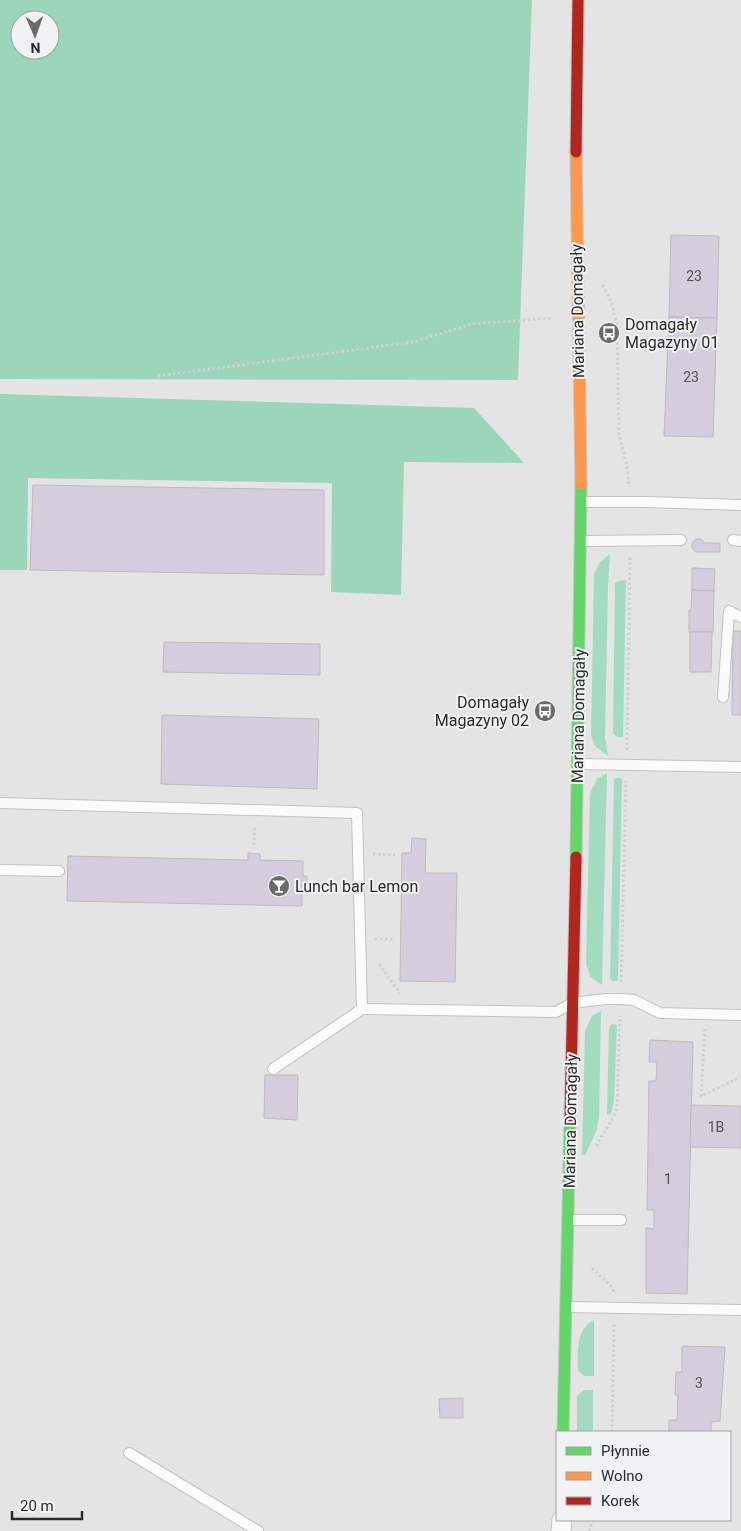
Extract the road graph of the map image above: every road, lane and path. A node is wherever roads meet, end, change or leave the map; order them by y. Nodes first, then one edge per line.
1 (578, 0) edge
2 (603, 284) dead end
3 (577, 316) junction
4 (158, 376) dead end
5 (630, 491) dead end
6 (582, 502) junction
7 (741, 505) edge
8 (682, 540) dead end
9 (581, 541) junction
10 (630, 551) dead end
11 (741, 617) edge
12 (723, 697) dead end
13 (627, 758) dead end
14 (578, 764) junction
15 (741, 767) edge
16 (626, 771) dead end
17 (0, 802) edge
18 (0, 870) edge
19 (59, 871) dead end
20 (360, 938) junction
21 (394, 939) dead end
22 (621, 988) dead end
23 (572, 1003) junction
24 (362, 1009) junction
25 (620, 1009) dead end
26 (412, 1010) junction
27 (706, 1014) junction
28 (741, 1015) edge
29 (273, 1069) dead end
30 (741, 1077) edge
31 (603, 1132) dead end
32 (568, 1220) junction
33 (621, 1220) dead end
34 (599, 1276) dead end
35 (615, 1298) dead end
36 (566, 1307) junction
37 (741, 1310) edge
38 (614, 1319) dead end
39 (563, 1431) edge
40 (612, 1431) edge
41 (129, 1453) dead end
42 (258, 1531) edge

1 - 3 street, Mariana Domagały
2 - 5 path
3 - 4 path
3 - 6 street, Mariana Domagały
6 - 7 lane
6 - 9 street, Mariana Domagały
8 - 9 lane
9 - 14 street, Mariana Domagały
10 - 13 path
11 - 12 lane
14 - 15 lane
14 - 23 street, Mariana Domagały
16 - 22 path
17 - 20 lane
18 - 19 lane
20 - 21 path
20 - 24 lane
20 - 26 path
23 - 26 lane
23 - 27 lane
23 - 32 street, Mariana Domagały
24 - 26 lane
24 - 29 lane
25 - 31 path
27 - 28 lane
27 - 30 path
32 - 33 lane
32 - 36 street, Mariana Domagały
34 - 35 path
36 - 37 lane
36 - 39 street, Mariana Domagały
38 - 40 path
41 - 42 lane

